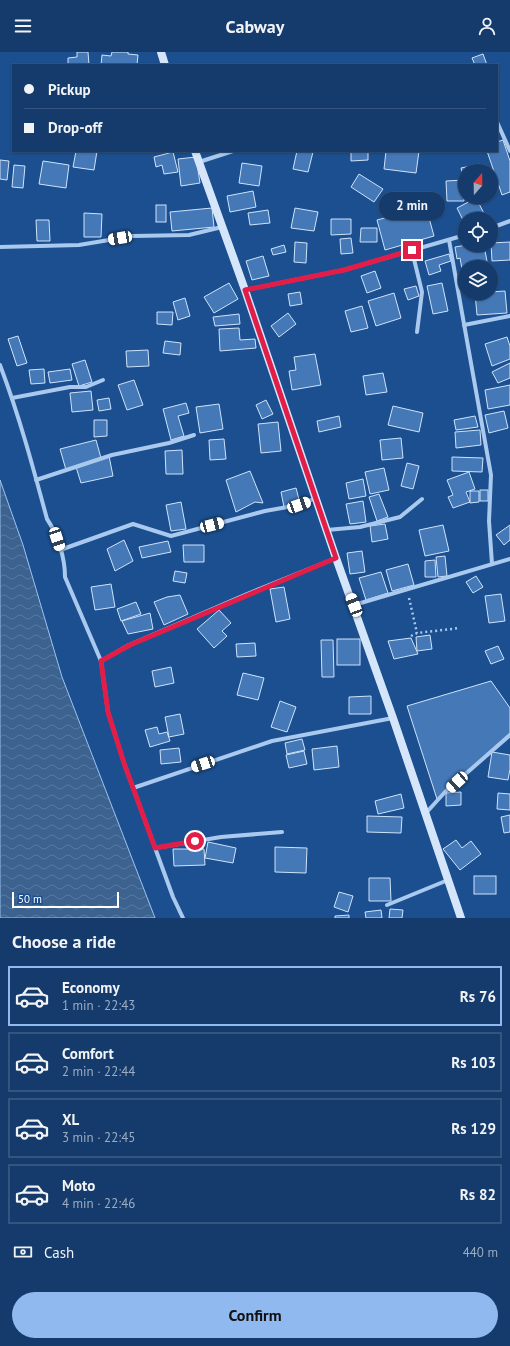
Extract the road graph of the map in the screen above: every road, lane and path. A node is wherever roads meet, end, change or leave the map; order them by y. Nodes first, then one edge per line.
1 (161, 52) edge
2 (165, 64) edge
3 (498, 124) edge
4 (510, 151) edge
5 (195, 152) edge
6 (230, 152) edge
7 (199, 162) junction
8 (510, 221) edge
9 (498, 225) edge
10 (222, 227) junction
11 (458, 238) edge
12 (448, 240) junction
13 (0, 247) edge
14 (412, 250) junction
15 (245, 290) junction
16 (510, 316) edge
17 (464, 325) junction
18 (416, 332) dead end
19 (0, 365) edge
20 (104, 380) dead end
21 (12, 398) junction
22 (194, 435) dead end
23 (36, 480) junction
24 (316, 498) junction
25 (422, 499) dead end
26 (326, 530) junction
27 (60, 550) junction
28 (336, 558) junction
29 (510, 559) edge
30 (492, 564) junction
31 (407, 589) junction
32 (354, 605) junction
33 (460, 628) dead end
34 (417, 633) junction
35 (411, 636) dead end
36 (101, 661) junction
37 (393, 718) junction
38 (510, 735) edge
39 (133, 788) junction
40 (426, 813) junction
41 (282, 832) dead end
42 (155, 848) junction
43 (448, 880) junction
44 (387, 905) dead end
45 (183, 918) edge
46 (461, 918) edge

1 - 2 main road
3 - 4 street
5 - 7 main road
6 - 7 street
7 - 10 main road
8 - 9 street
10 - 13 street
10 - 15 main road
11 - 12 street
12 - 14 street
12 - 17 street
14 - 15 street
14 - 18 street
15 - 24 main road
16 - 17 street
17 - 30 street
19 - 21 street
20 - 21 street
21 - 23 street
22 - 23 street
23 - 27 street
24 - 26 main road
24 - 27 street
25 - 26 street
26 - 28 main road
27 - 36 street
28 - 32 main road
28 - 36 street
29 - 30 street
30 - 31 street
31 - 32 street
31 - 34 path
32 - 37 main road
33 - 34 path
34 - 35 path
36 - 39 street
37 - 39 street
37 - 40 main road
38 - 40 street
39 - 42 street
40 - 43 main road
41 - 42 street
42 - 45 street
43 - 44 street
43 - 46 main road

